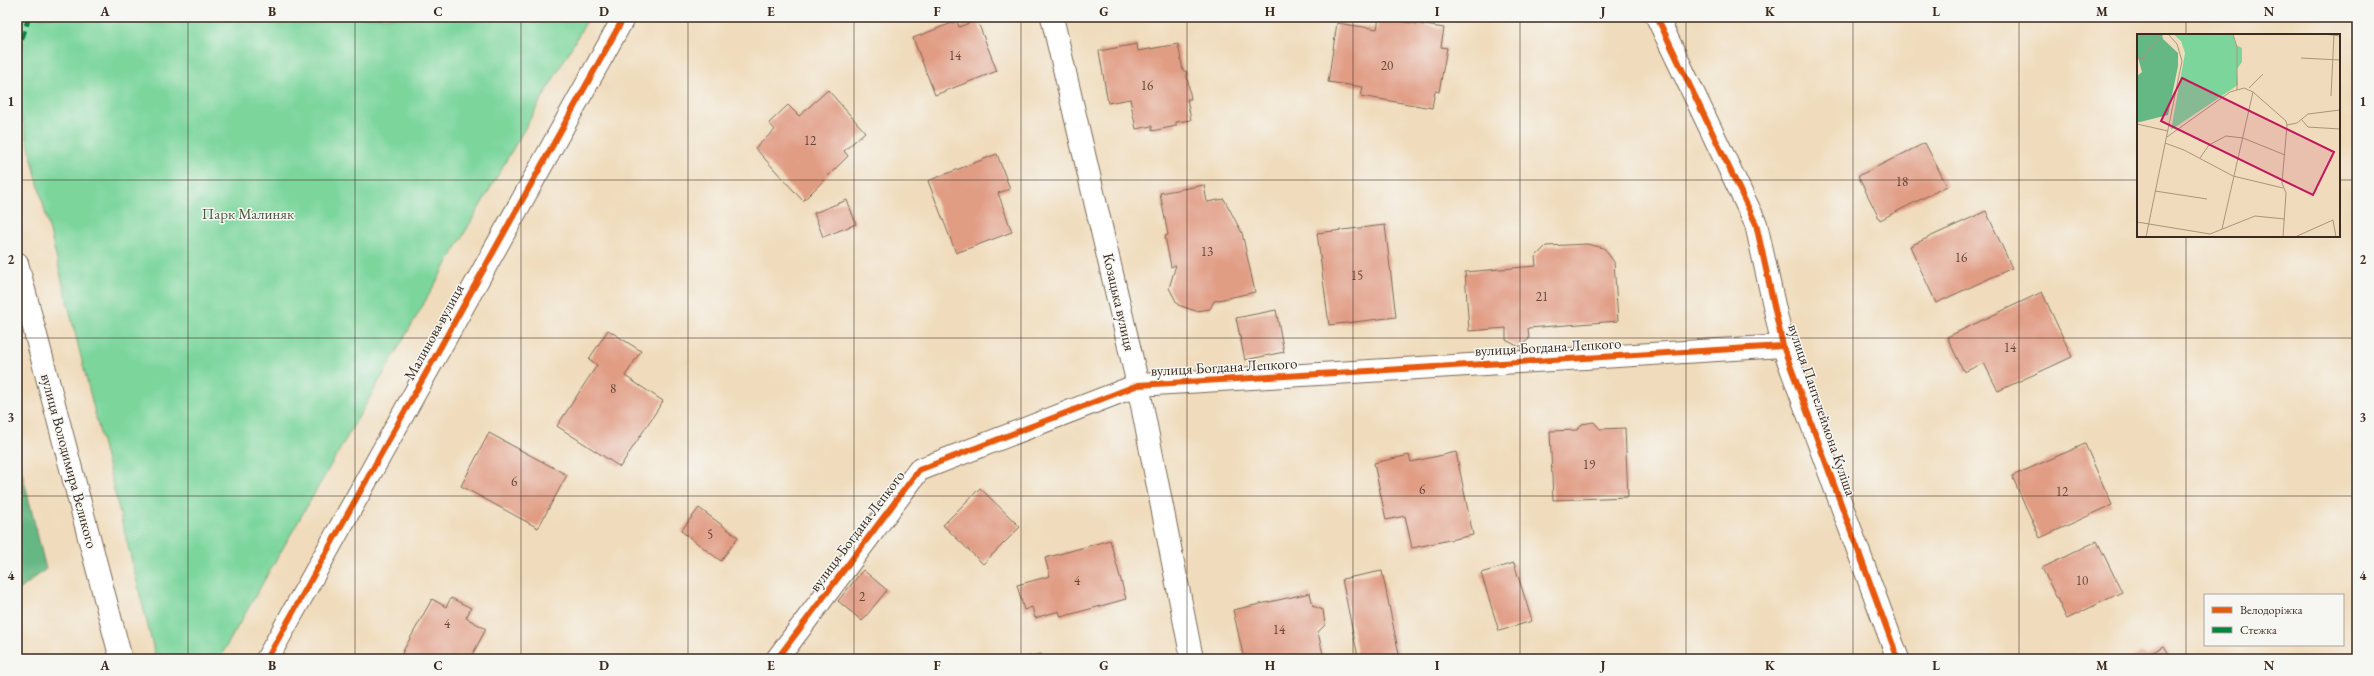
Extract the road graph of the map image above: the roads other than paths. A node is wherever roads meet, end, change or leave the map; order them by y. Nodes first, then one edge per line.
1 (624, 17) edge
2 (1052, 17) edge
3 (1657, 17) edge
4 (17, 263) edge
5 (1783, 346) junction
6 (1138, 385) junction
7 (121, 659) edge
8 (267, 659) edge
9 (777, 659) edge
10 (1192, 659) edge
11 (1898, 659) edge

1 - 8 street, Малинова вулиця
2 - 6 street, Козацька вулиця
3 - 5 street, вулиця Пантелеймона Куліша
4 - 7 street, вулиця Володимира Великого
5 - 6 street, вулиця Богдана Лепкого
5 - 11 street, вулиця Пантелеймона Куліша
6 - 9 street, вулиця Богдана Лепкого
6 - 10 street, Козацька вулиця

